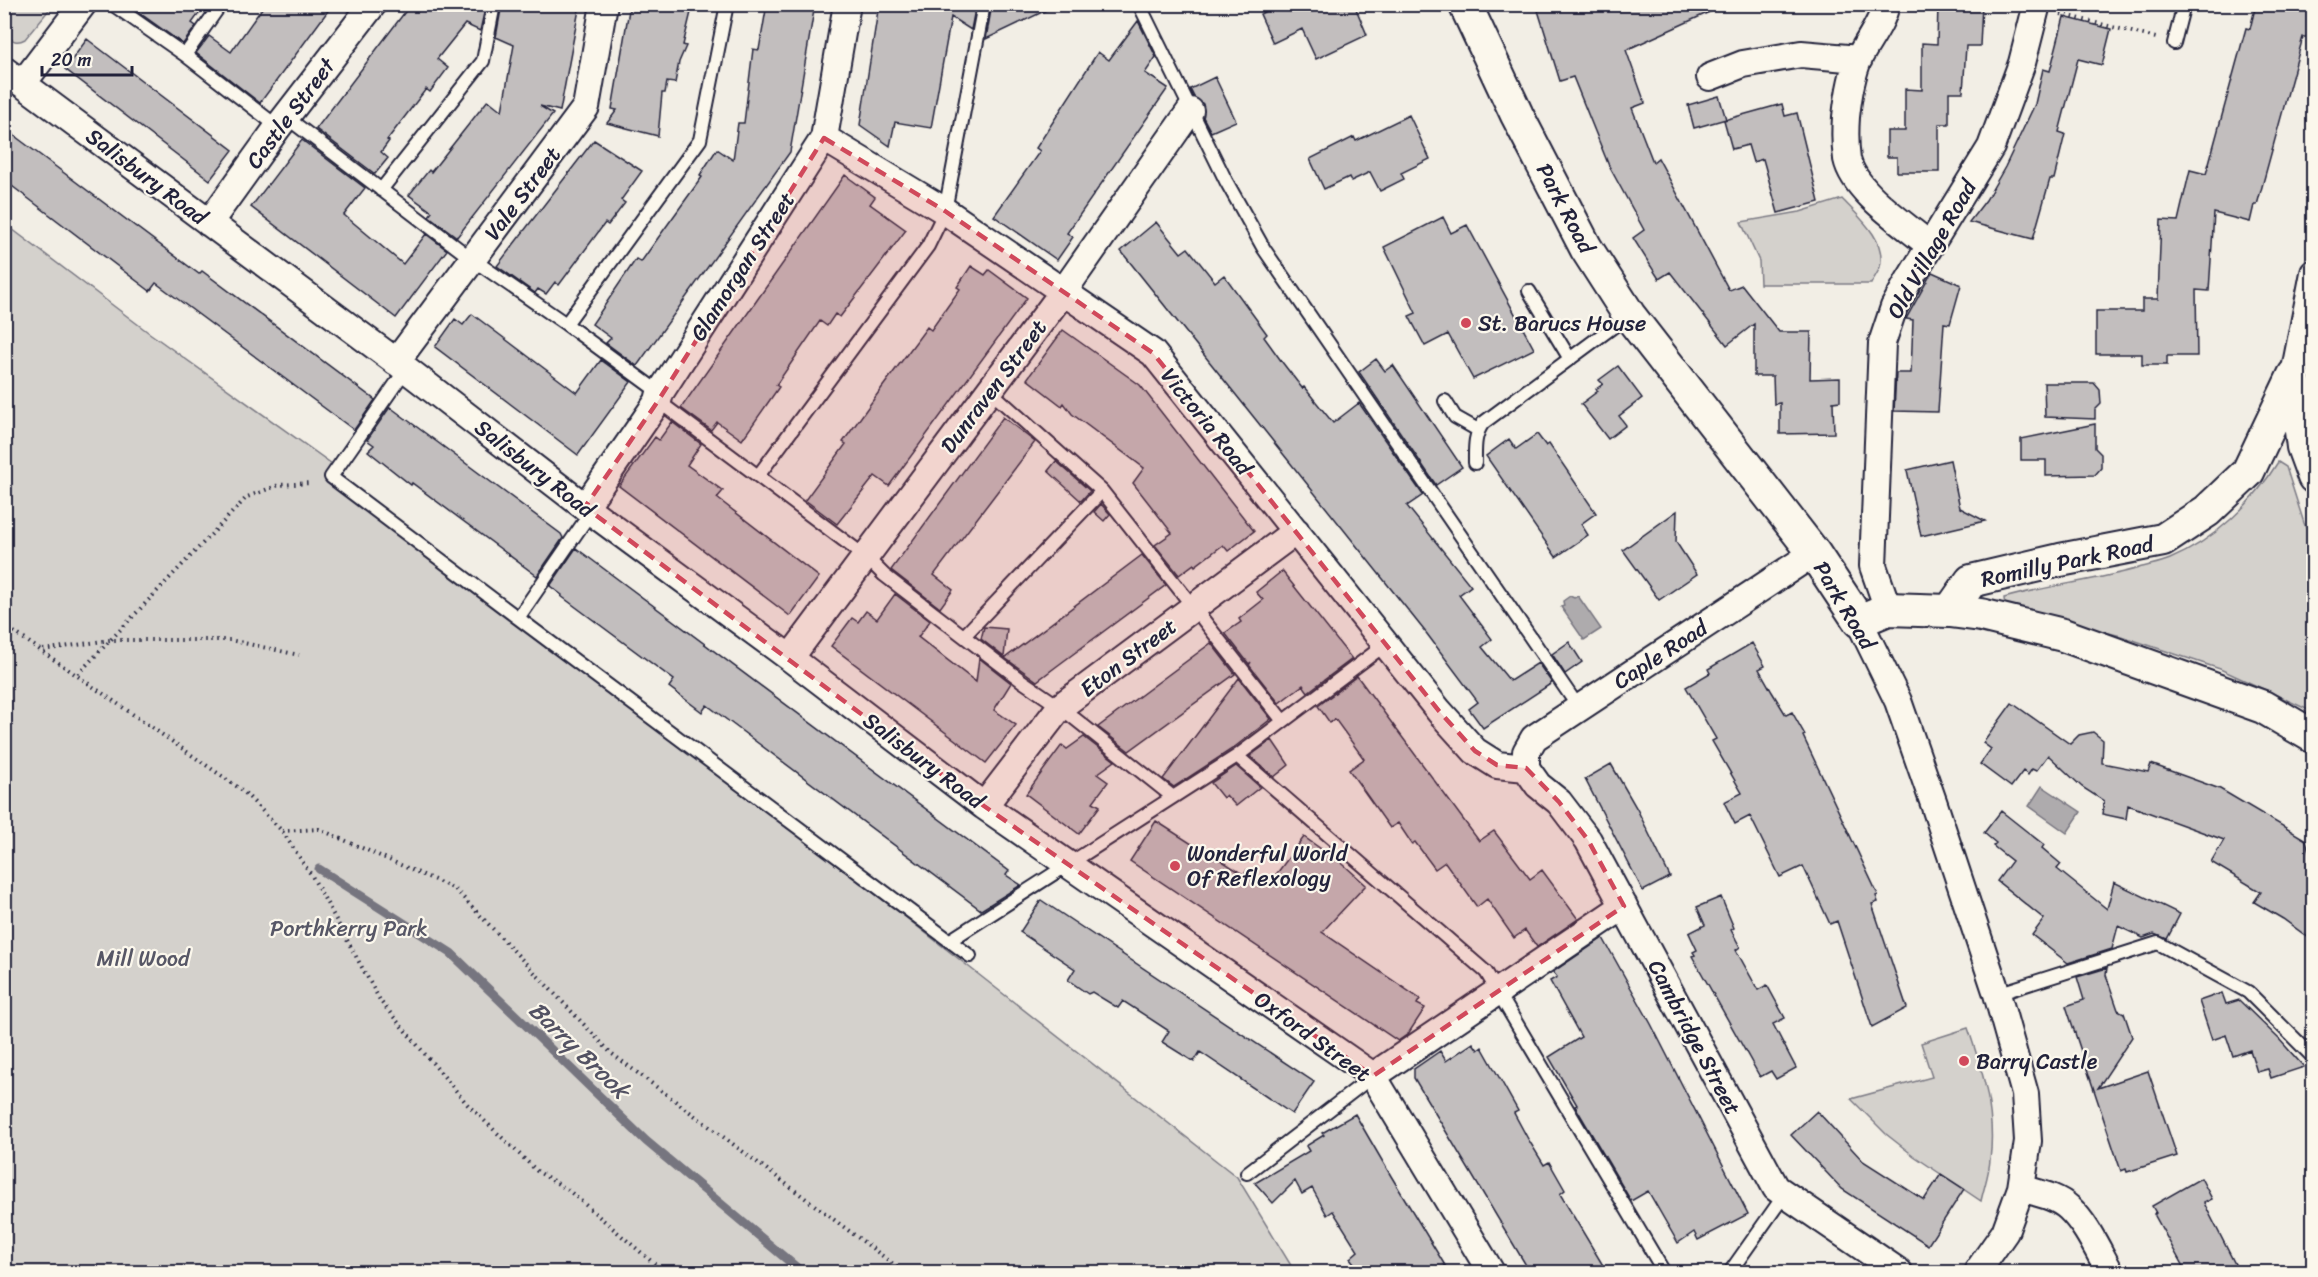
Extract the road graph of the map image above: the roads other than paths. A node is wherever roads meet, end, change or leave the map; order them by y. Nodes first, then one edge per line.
1 (83, 4) edge
2 (112, 4) edge
3 (221, 4) edge
4 (373, 4) edge
5 (494, 4) edge
6 (604, 4) edge
7 (727, 4) edge
8 (847, 4) edge
9 (984, 4) edge
10 (1139, 4) edge
11 (1465, 4) edge
12 (1886, 4) edge
13 (2184, 4) edge
14 (2036, 6) edge
15 (2174, 43) road end
16 (185, 55) junction
17 (1859, 59) junction
18 (14, 76) edge
19 (1710, 77) dead end
20 (1190, 111) junction
21 (282, 122) junction
22 (824, 138) junction
23 (381, 190) junction
24 (945, 211) junction
25 (209, 223) junction
26 (1929, 245) junction
27 (472, 259) junction
28 (2313, 273) edge
29 (1529, 291) dead end
30 (1063, 292) junction
31 (1629, 315) junction
32 (566, 324) junction
33 (1570, 359) junction
34 (401, 366) junction
35 (2294, 375) junction
36 (990, 391) junction
37 (659, 397) junction
38 (1445, 401) dead end
39 (1478, 430) junction
40 (1475, 463) dead end
41 (758, 476) junction
42 (2313, 477) edge
43 (1102, 491) junction
44 (588, 509) junction
45 (1296, 531) junction
46 (1814, 553) junction
47 (866, 557) junction
48 (1195, 607) junction
49 (1888, 609) junction
50 (1950, 611) junction
51 (518, 618) junction
52 (1859, 621) junction
53 (964, 636) junction
54 (1386, 644) junction
55 (789, 658) junction
56 (1060, 707) junction
57 (1579, 708) junction
58 (1283, 721) junction
59 (2313, 736) edge
60 (1237, 756) junction
61 (1526, 768) junction
62 (1173, 797) junction
63 (984, 807) junction
64 (1067, 864) junction
65 (1624, 906) junction
66 (949, 941) junction
67 (970, 956) dead end
68 (1498, 992) junction
69 (1997, 994) junction
70 (2313, 1058) edge
71 (1373, 1076) junction
72 (1247, 1173) dead end
73 (2021, 1188) junction
74 (1785, 1194) junction
75 (1491, 1272) edge
76 (1664, 1272) edge
77 (1730, 1272) edge
78 (1899, 1272) edge
79 (1977, 1272) edge
80 (2110, 1272) edge

1 - 18 street
2 - 16 lane
3 - 16 lane
4 - 21 street, Castle Street
5 - 23 lane
6 - 27 street, Vale Street
7 - 32 lane
8 - 22 street, Glamorgan Street
9 - 24 lane
10 - 20 lane
11 - 31 street, Park Road
12 - 17 street
13 - 15 lane
14 - 26 street, Old Village Road
16 - 21 lane
17 - 19 street
17 - 26 street
18 - 25 street, Salisbury Road
20 - 30 street, Dunraven Street
20 - 57 lane
21 - 23 lane
21 - 25 street, Castle Street
22 - 24 street, Victoria Road
22 - 37 street, Glamorgan Street
23 - 27 lane
24 - 30 street, Victoria Road
24 - 41 lane
25 - 34 street, Salisbury Road
26 - 49 street, Old Village Road
27 - 32 lane
27 - 34 street, Vale Street
28 - 35 street, Romilly Park Road
29 - 33 lane
30 - 36 street, Dunraven Street
30 - 45 street, Victoria Road
31 - 33 lane
31 - 46 street, Park Road
32 - 37 lane
33 - 39 lane
34 - 44 street, Salisbury Road
34 - 51 lane
35 - 42 street, Romilly Park Road
35 - 50 street, Romilly Park Road
36 - 43 lane
36 - 47 street, Dunraven Street
37 - 41 lane
37 - 44 street, Glamorgan Street
38 - 39 lane
39 - 40 lane
41 - 47 lane
43 - 48 lane
43 - 53 lane
44 - 51 lane
44 - 55 street, Salisbury Road
45 - 48 street, Eton Street
45 - 54 street, Victoria Road
46 - 52 street, Park Road
46 - 57 street, Caple Road
47 - 53 lane
47 - 55 street, Dunraven Street
48 - 56 street, Eton Street
48 - 58 lane
49 - 50 street, Romilly Park Road
49 - 52 street, Romilly Park Road
50 - 59 street, Romilly Park Road
51 - 66 lane
52 - 69 street, Park Road
53 - 56 lane
54 - 58 lane
54 - 61 street, Victoria Road
55 - 63 street, Salisbury Road
56 - 62 lane
56 - 63 street, Eton Street
57 - 61 street, Caple Road
58 - 60 lane
60 - 62 lane
60 - 68 lane
61 - 65 street, Cambridge Street
62 - 64 lane
63 - 64 street, Salisbury Road
64 - 66 lane
64 - 71 street, Oxford Street
65 - 68 street
65 - 74 street, Cambridge Street
66 - 67 lane
68 - 71 street
68 - 76 lane
69 - 70 lane
69 - 73 street, Park Road
71 - 72 lane
71 - 75 street, Oxford Street
73 - 79 street, Park Road
73 - 80 street
74 - 77 lane
74 - 78 street, Cambridge Street

